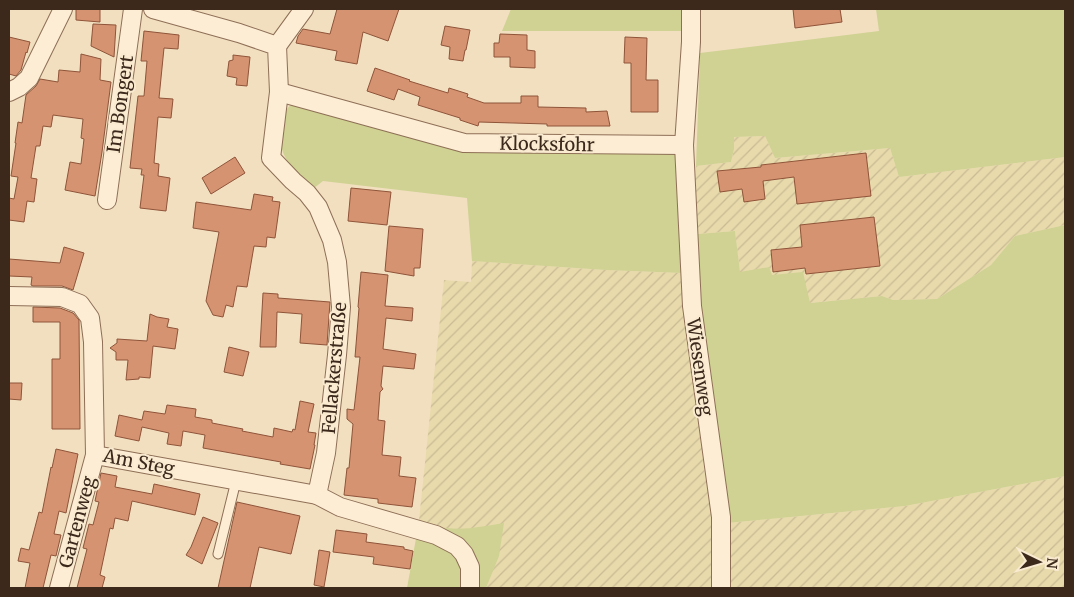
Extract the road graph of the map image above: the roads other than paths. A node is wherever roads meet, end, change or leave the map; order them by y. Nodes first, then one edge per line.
1 (63, 9) edge
2 (132, 9) edge
3 (154, 9) edge
4 (304, 9) edge
5 (692, 9) edge
6 (276, 46) junction
7 (9, 92) edge
8 (279, 92) junction
9 (684, 145) junction
10 (107, 200) dead end
11 (9, 296) edge
12 (95, 455) junction
13 (236, 480) junction
14 (317, 495) junction
15 (218, 554) dead end
16 (59, 588) edge
17 (470, 588) edge
18 (721, 588) edge

1 - 7 street
2 - 10 street, Im Bongert
3 - 6 street
4 - 6 street
5 - 9 street
6 - 8 street, Fellackerstraße
8 - 9 street, Klocksfohr
8 - 14 street, Fellackerstraße
9 - 18 street, Wiesenweg
11 - 12 street, Am Steg
12 - 13 street, Am Steg
12 - 16 street, Gartenweg
13 - 14 street, Am Steg
13 - 15 lane
14 - 17 street

